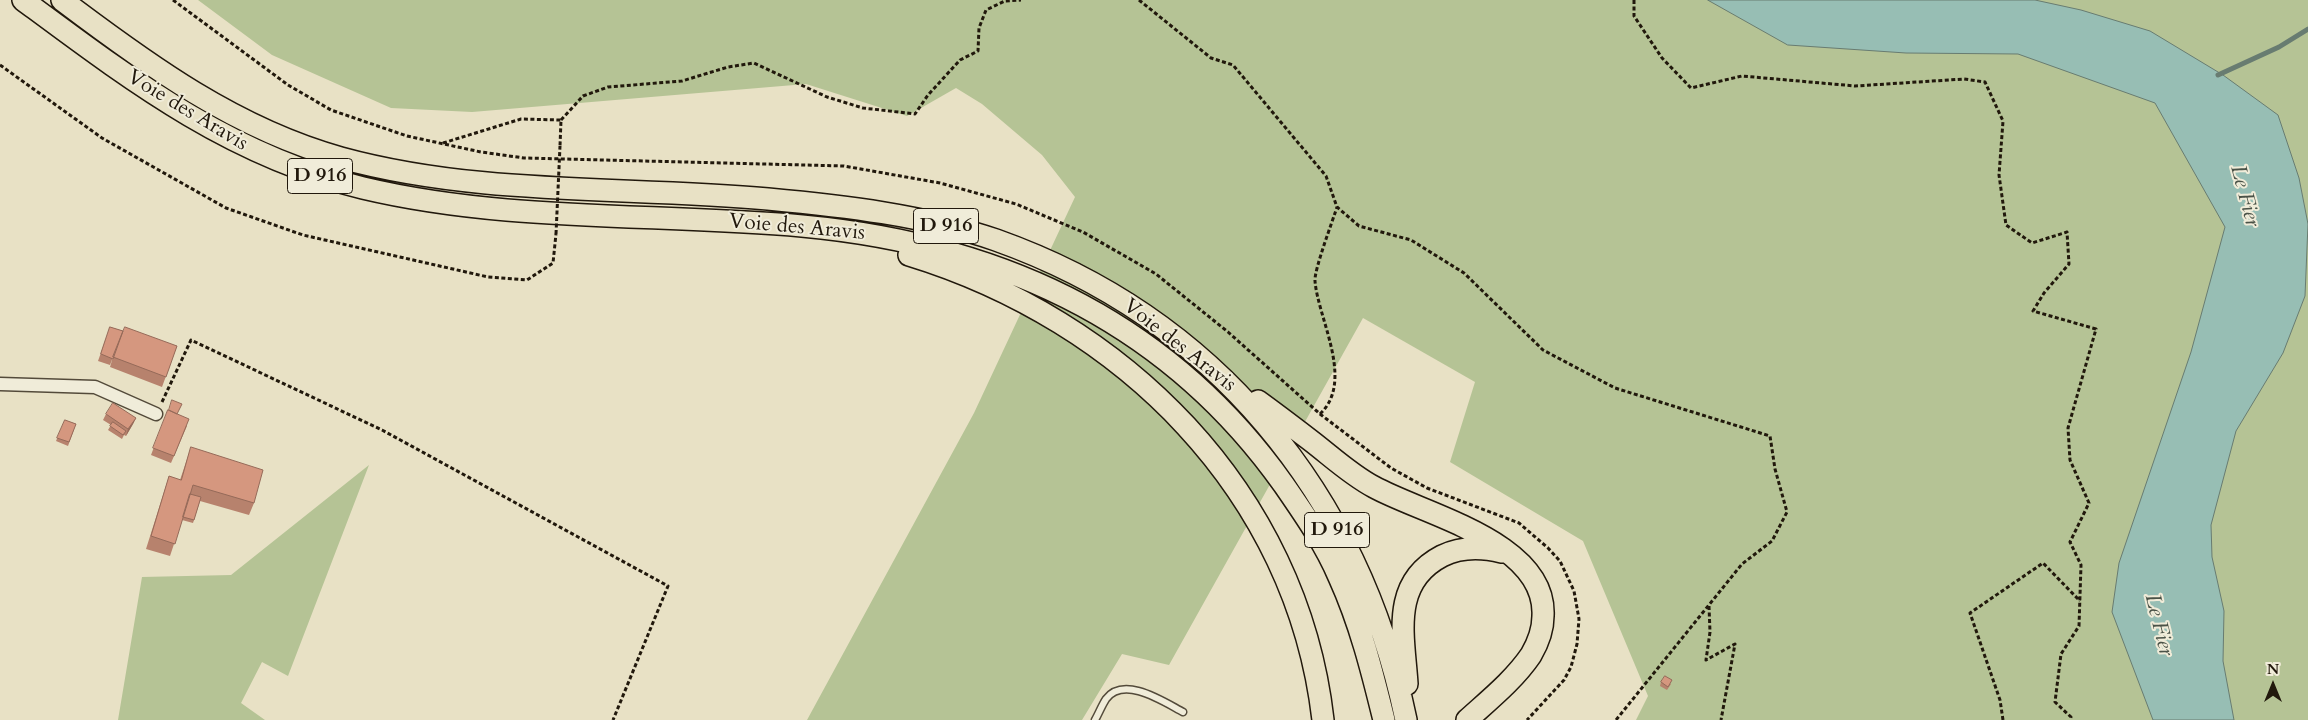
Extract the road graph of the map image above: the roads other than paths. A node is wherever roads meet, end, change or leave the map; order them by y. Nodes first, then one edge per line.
1 (23, 0) edge
2 (62, 0) edge
3 (825, 229) junction
4 (1198, 356) junction
5 (0, 384) edge
6 (156, 414) road end
7 (1509, 554) junction
8 (1182, 712) dead end
9 (1095, 720) edge
10 (1323, 720) edge
11 (1384, 720) edge
12 (1406, 720) edge
13 (1410, 720) edge
14 (1467, 720) edge

1 - 3 highway, Voie des Aravis / D 916
2 - 4 highway, Voie des Aravis / D 916
3 - 10 highway
3 - 11 highway, Voie des Aravis / D 916
4 - 7 highway
4 - 12 highway, Voie des Aravis / D 916
5 - 6 street
7 - 13 highway
7 - 14 highway
8 - 9 lane

